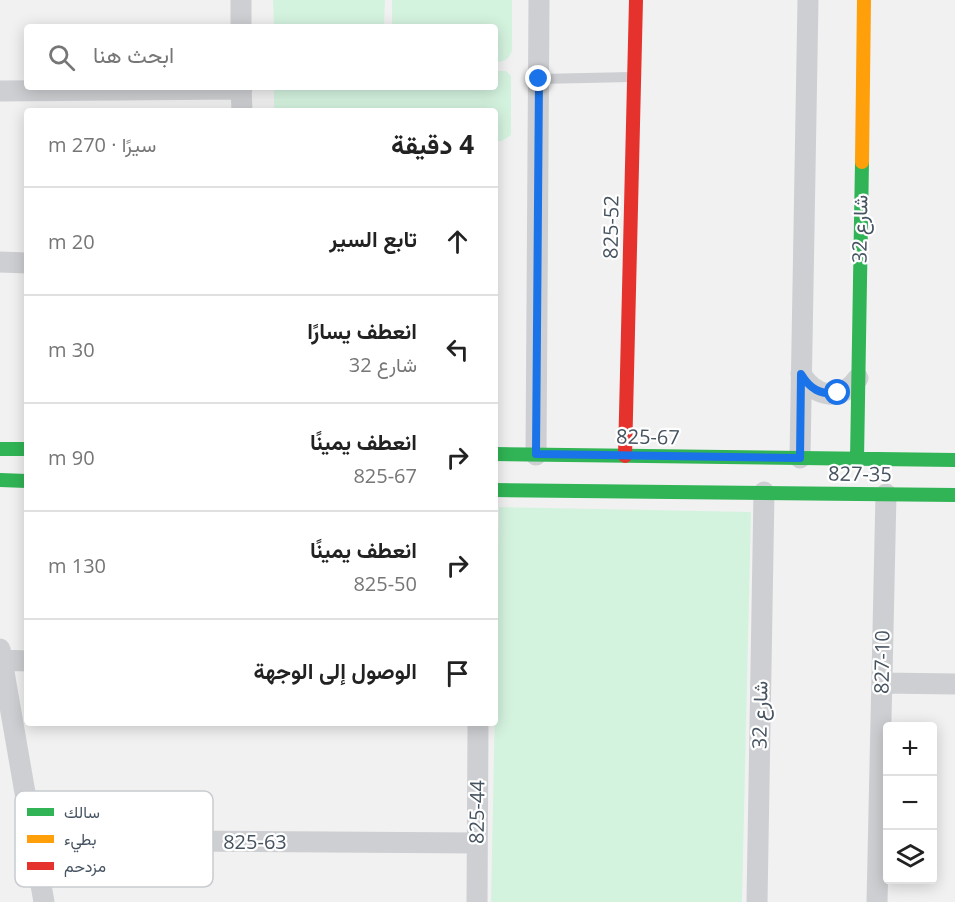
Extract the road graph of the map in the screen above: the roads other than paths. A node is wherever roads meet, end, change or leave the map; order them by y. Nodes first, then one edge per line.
1 (241, 0) edge
2 (539, 0) edge
3 (636, 0) edge
4 (808, 0) edge
5 (864, 0) edge
6 (241, 24) edge
7 (634, 77) junction
8 (539, 79) junction
9 (81, 90) edge
10 (242, 90) edge
11 (0, 91) edge
12 (242, 108) edge
13 (0, 262) edge
14 (24, 263) edge
15 (801, 374) junction
16 (858, 378) junction
17 (0, 448) edge
18 (24, 449) edge
19 (498, 454) edge
20 (536, 454) junction
21 (626, 456) junction
22 (800, 458) junction
23 (857, 459) junction
24 (955, 460) edge
25 (0, 480) edge
26 (24, 481) edge
27 (498, 490) edge
28 (764, 492) junction
29 (886, 494) junction
30 (955, 495) edge
31 (1, 654) edge
32 (24, 660) edge
33 (882, 683) junction
34 (955, 684) edge
35 (478, 726) edge
36 (25, 791) edge
37 (213, 841) edge
38 (477, 843) junction
39 (41, 887) edge
40 (44, 902) edge
41 (477, 902) edge
42 (757, 902) edge
43 (877, 902) edge

1 - 6 street
2 - 8 street
3 - 7 street, 825-52
4 - 15 street
5 - 16 street, شارع 32
7 - 8 lane
7 - 21 street, 825-52
8 - 20 street
9 - 11 street
10 - 12 street
13 - 14 street
15 - 16 street
15 - 22 street
16 - 23 street, شارع 32
17 - 18 street
19 - 20 street, 825-67
20 - 21 street, 825-67
21 - 22 street, 825-67
22 - 23 street, 827-35
23 - 24 street, 827-35
25 - 26 street
27 - 28 street
28 - 29 street, 827-35
28 - 42 street, شارع 32
29 - 30 street, 827-35
29 - 33 street, 827-10
31 - 32 street
31 - 36 street
33 - 34 street
33 - 43 street, 827-10
35 - 38 street, 825-44
37 - 38 street, 825-63
38 - 41 street, 825-44
39 - 40 street

